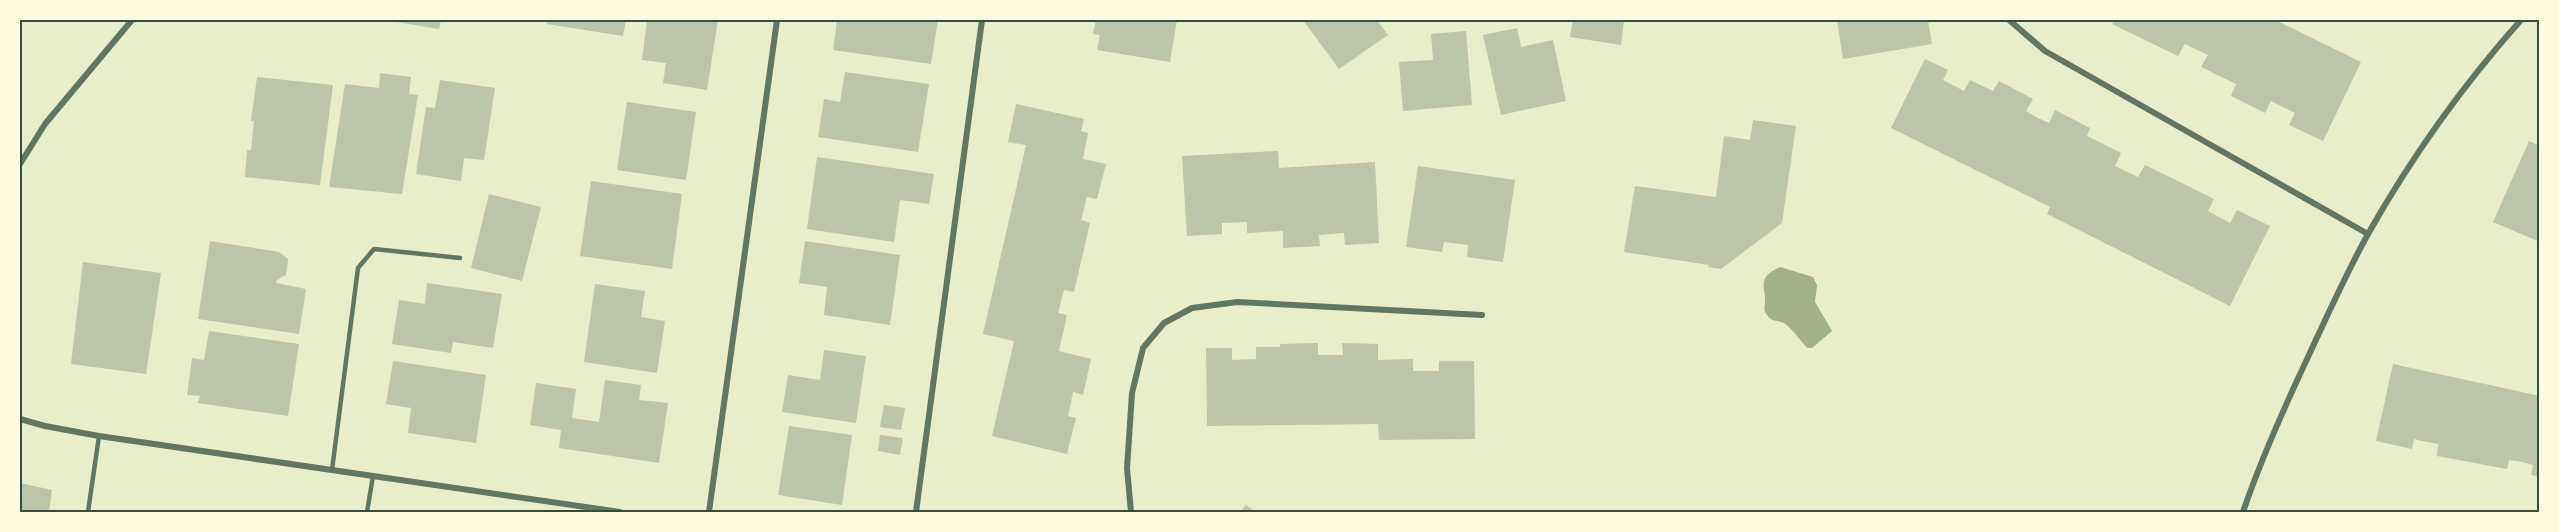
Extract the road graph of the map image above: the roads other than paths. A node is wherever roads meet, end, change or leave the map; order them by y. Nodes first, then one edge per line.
1 (132, 20) edge
2 (777, 20) edge
3 (982, 20) edge
4 (2009, 20) edge
5 (2522, 20) edge
6 (20, 164) edge
7 (2368, 234) junction
8 (460, 258) dead end
9 (1482, 315) dead end
10 (20, 418) edge
11 (99, 436) junction
12 (332, 470) junction
13 (373, 476) junction
14 (88, 513) edge
15 (367, 513) edge
16 (620, 513) edge
17 (709, 513) edge
18 (916, 513) edge
19 (1131, 513) edge
20 (2243, 513) edge

1 - 6 street
2 - 17 street
3 - 18 street
4 - 7 street
5 - 7 street
7 - 20 street
8 - 12 lane
9 - 19 street
10 - 11 street
11 - 12 street
11 - 14 lane
12 - 13 street
13 - 15 lane
13 - 16 street

